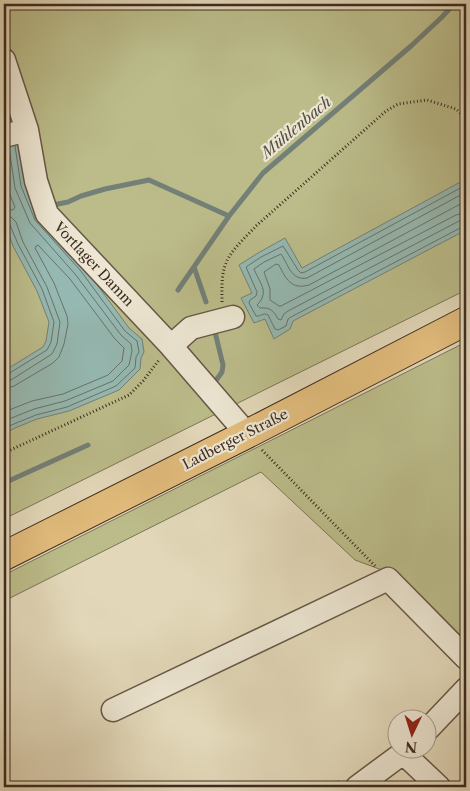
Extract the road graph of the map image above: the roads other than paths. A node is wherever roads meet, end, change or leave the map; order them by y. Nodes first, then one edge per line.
1 (4, 60) edge
2 (16, 133) edge
3 (228, 310) road end
4 (466, 321) edge
5 (171, 346) junction
6 (247, 434) junction
7 (4, 556) edge
8 (466, 658) edge
9 (466, 689) edge
10 (113, 710) dead end
11 (438, 718) edge
12 (397, 758) edge
13 (412, 758) edge
14 (358, 787) edge
15 (439, 787) edge

1 - 2 street, Vortlager Damm
2 - 5 street, Vortlager Damm
3 - 5 street
4 - 6 main road, Ladberger Straße
5 - 6 street, Vortlager Damm
6 - 7 main road, Ladberger Straße
8 - 10 street
9 - 11 street
12 - 14 street
13 - 15 street

